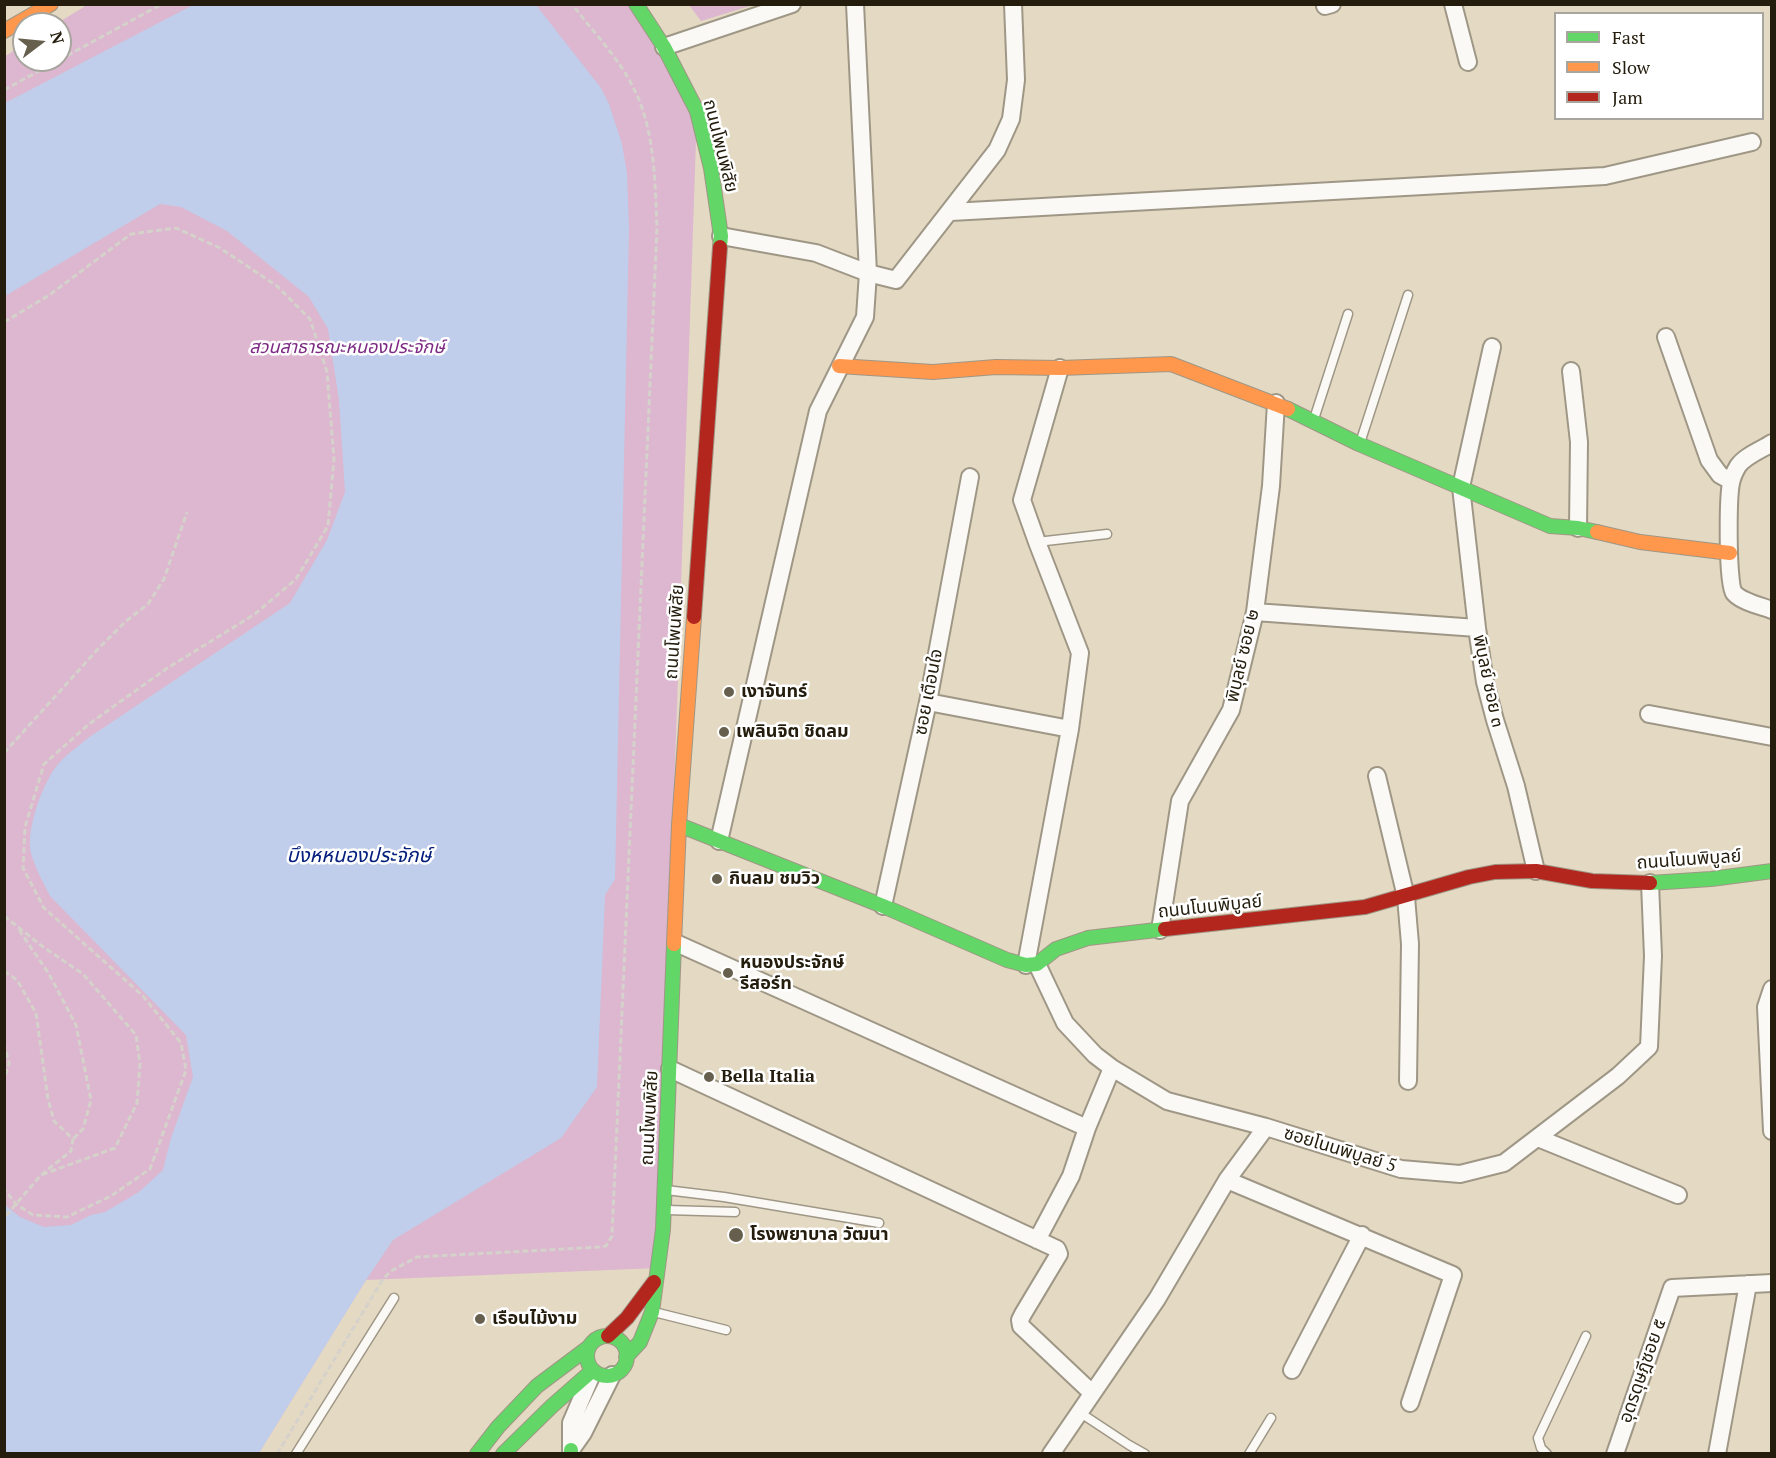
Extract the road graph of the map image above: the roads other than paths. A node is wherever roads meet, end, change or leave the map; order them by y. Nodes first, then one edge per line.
1 (51, 4) edge
2 (636, 4) edge
3 (792, 4) edge
4 (855, 4) edge
5 (1013, 4) edge
6 (1326, 4) edge
7 (1332, 4) edge
8 (1453, 4) edge
9 (4, 31) edge
10 (664, 47) junction
11 (1468, 62) dead end
12 (1752, 142) dead end
13 (951, 212) junction
14 (721, 236) junction
15 (868, 273) junction
16 (1408, 295) dead end
17 (1348, 314) dead end
18 (1666, 338) dead end
19 (1492, 347) dead end
20 (839, 366) junction
21 (1060, 368) junction
22 (1571, 371) dead end
23 (1276, 403) junction
24 (1313, 421) junction
25 (1772, 443) edge
26 (1359, 444) junction
27 (970, 477) dead end
28 (1731, 482) junction
29 (1461, 487) junction
30 (1578, 528) junction
31 (1107, 534) dead end
32 (1037, 542) junction
33 (1730, 553) junction
34 (1772, 610) edge
35 (1255, 612) junction
36 (1477, 628) junction
37 (928, 702) junction
38 (1649, 714) dead end
39 (1070, 729) junction
40 (1772, 737) edge
41 (1377, 776) dead end
42 (679, 825) junction
43 (719, 841) junction
44 (1536, 871) junction
45 (1772, 871) edge
46 (1650, 883) junction
47 (1406, 897) junction
48 (883, 906) junction
49 (1160, 930) junction
50 (676, 943) junction
51 (1032, 964) junction
52 (1772, 989) edge
53 (1112, 1068) junction
54 (670, 1069) junction
55 (1408, 1081) dead end
56 (1266, 1127) junction
57 (1087, 1128) junction
58 (1772, 1131) edge
59 (1538, 1138) junction
60 (1227, 1180) junction
61 (665, 1190) junction
62 (1678, 1195) dead end
63 (664, 1209) junction
64 (735, 1212) dead end
65 (879, 1223) dead end
66 (1362, 1235) junction
67 (1037, 1240) junction
68 (656, 1280) junction
69 (1772, 1283) edge
70 (1748, 1284) junction
71 (394, 1298) dead end
72 (652, 1312) junction
73 (726, 1330) dead end
74 (608, 1336) junction
75 (1586, 1336) dead end
76 (589, 1347) junction
77 (626, 1357) junction
78 (593, 1370) junction
79 (1292, 1370) dead end
80 (612, 1375) junction
81 (1092, 1393) junction
82 (556, 1403) junction
83 (1410, 1403) dead end
84 (1078, 1412) junction
85 (1271, 1418) dead end
86 (571, 1423) junction
87 (571, 1452) edge
88 (296, 1454) edge
89 (477, 1454) edge
90 (503, 1454) edge
91 (1051, 1454) edge
92 (1146, 1454) edge
93 (1249, 1454) edge
94 (1547, 1454) edge
95 (1615, 1454) edge
96 (1717, 1454) edge

1 - 9 street
2 - 10 street, ถนนโพนพิสัย
3 - 10 street
4 - 15 street
5 - 13 street
6 - 7 street
8 - 11 street
10 - 14 street, ถนนโพนพิสัย
12 - 13 street
13 - 15 street
14 - 15 street
14 - 42 street, ถนนโพนพิสัย
15 - 20 street
16 - 26 lane
17 - 24 lane
18 - 28 street
19 - 29 street, พิบุลย์ ซอย ๓
20 - 21 street
20 - 43 street
21 - 23 street
21 - 32 street
22 - 30 street
23 - 24 street
23 - 35 street, พิบุลย์ ซอย ๒
24 - 26 street
25 - 28 street
26 - 29 street
27 - 37 street, ซอย เตือนใจ
28 - 33 street
29 - 30 street
29 - 36 street, พิบุลย์ ซอย ๓
30 - 33 street
31 - 32 lane
32 - 39 street
33 - 34 street
35 - 36 street
35 - 49 street, พิบุลย์ ซอย ๒
36 - 44 street, พิบุลย์ ซอย ๓
37 - 39 street
37 - 48 street, ซอย เตือนใจ
38 - 40 street
39 - 51 street
41 - 47 street
42 - 43 street
42 - 50 street, ถนนโพนพิสัย
43 - 48 street
44 - 46 street, ถนนโนนพิบูลย์
44 - 47 street, ถนนโนนพิบูลย์
45 - 46 street, ถนนโนนพิบูลย์
46 - 59 street, ซอยโนนพิบูลย์ 5
47 - 49 street, ถนนโนนพิบูลย์
47 - 55 street
48 - 51 street
49 - 51 street, ถนนโนนพิบูลย์
50 - 54 street, ถนนโพนพิสัย
50 - 57 street
51 - 53 street, ซอยโนนพิบูลย์ 5
52 - 58 street
53 - 56 street, ซอยโนนพิบูลย์ 5
53 - 57 street
54 - 61 street, ถนนโพนพิสัย
54 - 67 street
56 - 59 street, ซอยโนนพิบูลย์ 5
56 - 60 street
57 - 67 street
59 - 62 street
60 - 66 street
60 - 81 street
61 - 63 street, ถนนโพนพิสัย
61 - 65 lane
63 - 64 lane
63 - 68 street, ถนนโพนพิสัย
66 - 79 street
66 - 83 street
67 - 81 street
68 - 72 street, ถนนโพนพิสัย
68 - 74 street
69 - 70 street
70 - 95 street, อุดรดุษฎีซอย ๕
70 - 96 street
71 - 88 lane
72 - 73 lane
72 - 77 street, ถนนโพนพิสัย
74 - 76 street
74 - 77 street
75 - 94 lane
76 - 78 street
76 - 89 street
77 - 80 street
78 - 80 street
78 - 82 street
78 - 86 street
80 - 87 street
81 - 84 street
82 - 86 street
82 - 90 street
84 - 91 street
84 - 92 lane
85 - 93 lane
86 - 87 street

